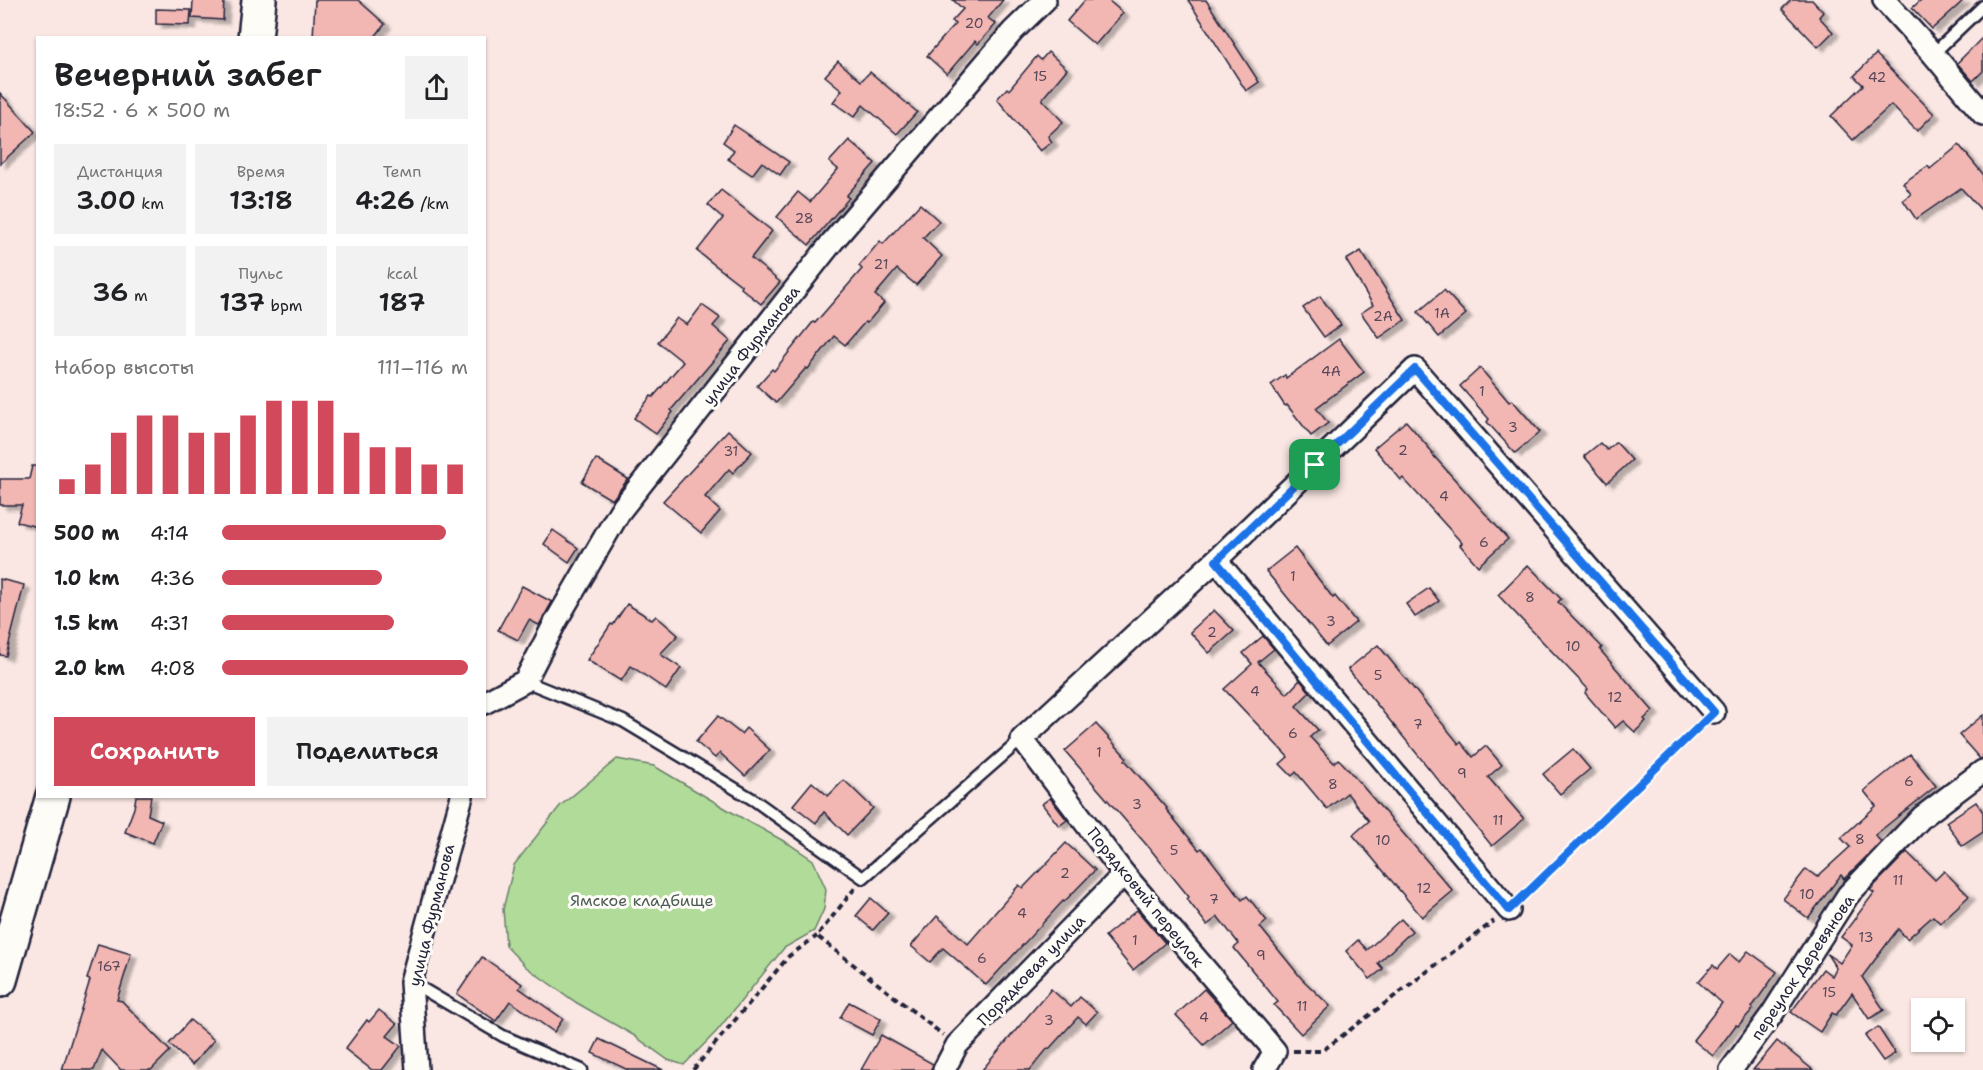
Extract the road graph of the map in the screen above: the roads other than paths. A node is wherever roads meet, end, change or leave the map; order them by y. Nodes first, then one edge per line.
1 (259, 0) edge
2 (1045, 0) edge
3 (1884, 0) edge
4 (1983, 6) edge
5 (255, 36) edge
6 (1933, 54) junction
7 (1983, 114) edge
8 (1216, 561) junction
9 (525, 681) junction
10 (486, 702) edge
11 (1714, 712) road end
12 (1022, 739) junction
13 (1983, 771) edge
14 (52, 798) edge
15 (461, 798) edge
16 (1124, 874) junction
17 (1509, 910) road end
18 (0, 980) edge
19 (411, 982) junction
20 (417, 1070) edge
21 (582, 1070) edge
22 (944, 1070) edge
23 (1264, 1070) edge
24 (1731, 1070) edge

1 - 5 main road
2 - 9 street, улица Фурманова
3 - 6 street
4 - 6 lane
6 - 7 street
8 - 11 street
8 - 12 street
8 - 17 street
9 - 10 street
9 - 12 lane
12 - 16 street, Порядковый переулок
13 - 24 street, переулок Деревянова
14 - 18 main road
15 - 19 street, улица Фурманова
16 - 22 street, Порядковая улица
16 - 23 street, Порядковый переулок
19 - 20 street, улица Фурманова
19 - 21 lane

